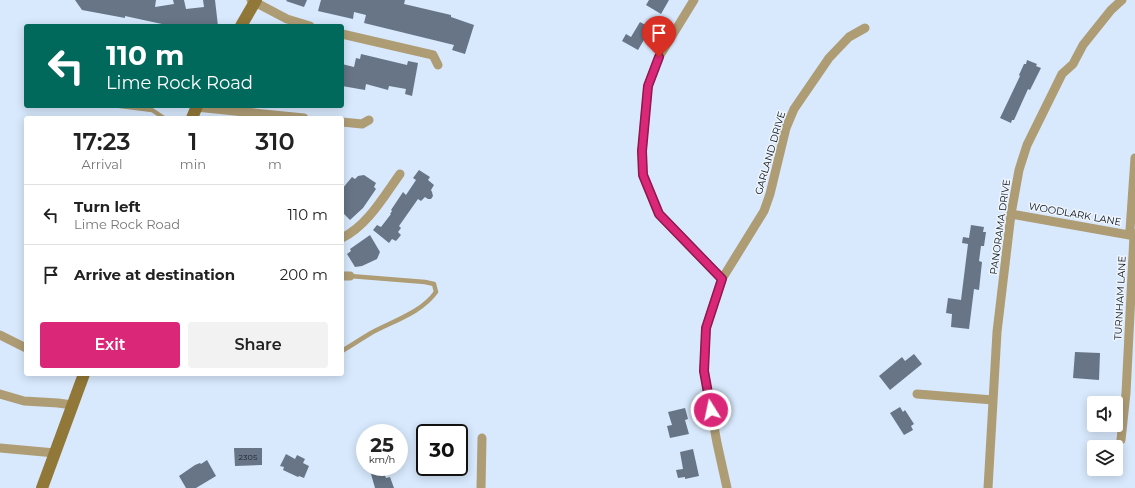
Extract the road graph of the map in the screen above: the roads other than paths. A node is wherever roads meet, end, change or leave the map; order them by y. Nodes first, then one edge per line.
1 (694, 0) edge
2 (1122, 0) edge
3 (254, 1) edge
4 (243, 24) edge
5 (303, 24) edge
6 (865, 28) dead end
7 (344, 34) edge
8 (438, 65) dead end
9 (152, 108) edge
10 (195, 110) edge
11 (162, 116) edge
12 (277, 116) edge
13 (369, 120) dead end
14 (344, 122) edge
15 (1135, 158) edge
16 (400, 174) dead end
17 (1011, 214) junction
18 (1134, 235) edge
19 (344, 237) edge
20 (346, 276) edge
21 (722, 279) junction
22 (0, 335) edge
23 (24, 347) edge
24 (344, 350) edge
25 (83, 376) edge
26 (0, 394) edge
27 (917, 394) dead end
28 (993, 400) junction
29 (72, 405) junction
30 (482, 438) dead end
31 (1121, 440) dead end
32 (0, 448) edge
33 (55, 453) junction
34 (42, 488) edge
35 (481, 488) edge
36 (727, 488) edge
37 (988, 488) edge

1 - 21 street
2 - 17 street, PANORAMA DRIVE
3 - 4 main road
3 - 5 street
6 - 21 street, GARLAND DRIVE
7 - 8 street
9 - 11 lane
10 - 12 street
13 - 14 street
15 - 18 street, TURNHAM LANE
16 - 19 street
17 - 18 street, WOODLARK LANE
17 - 28 street, PANORAMA DRIVE
18 - 31 street, TURNHAM LANE
20 - 24 lane
21 - 36 street, GARLAND DRIVE
22 - 23 street
25 - 29 main road
26 - 29 street
27 - 28 street
28 - 37 street, PANORAMA DRIVE
29 - 33 main road
30 - 35 street
32 - 33 street
33 - 34 main road

